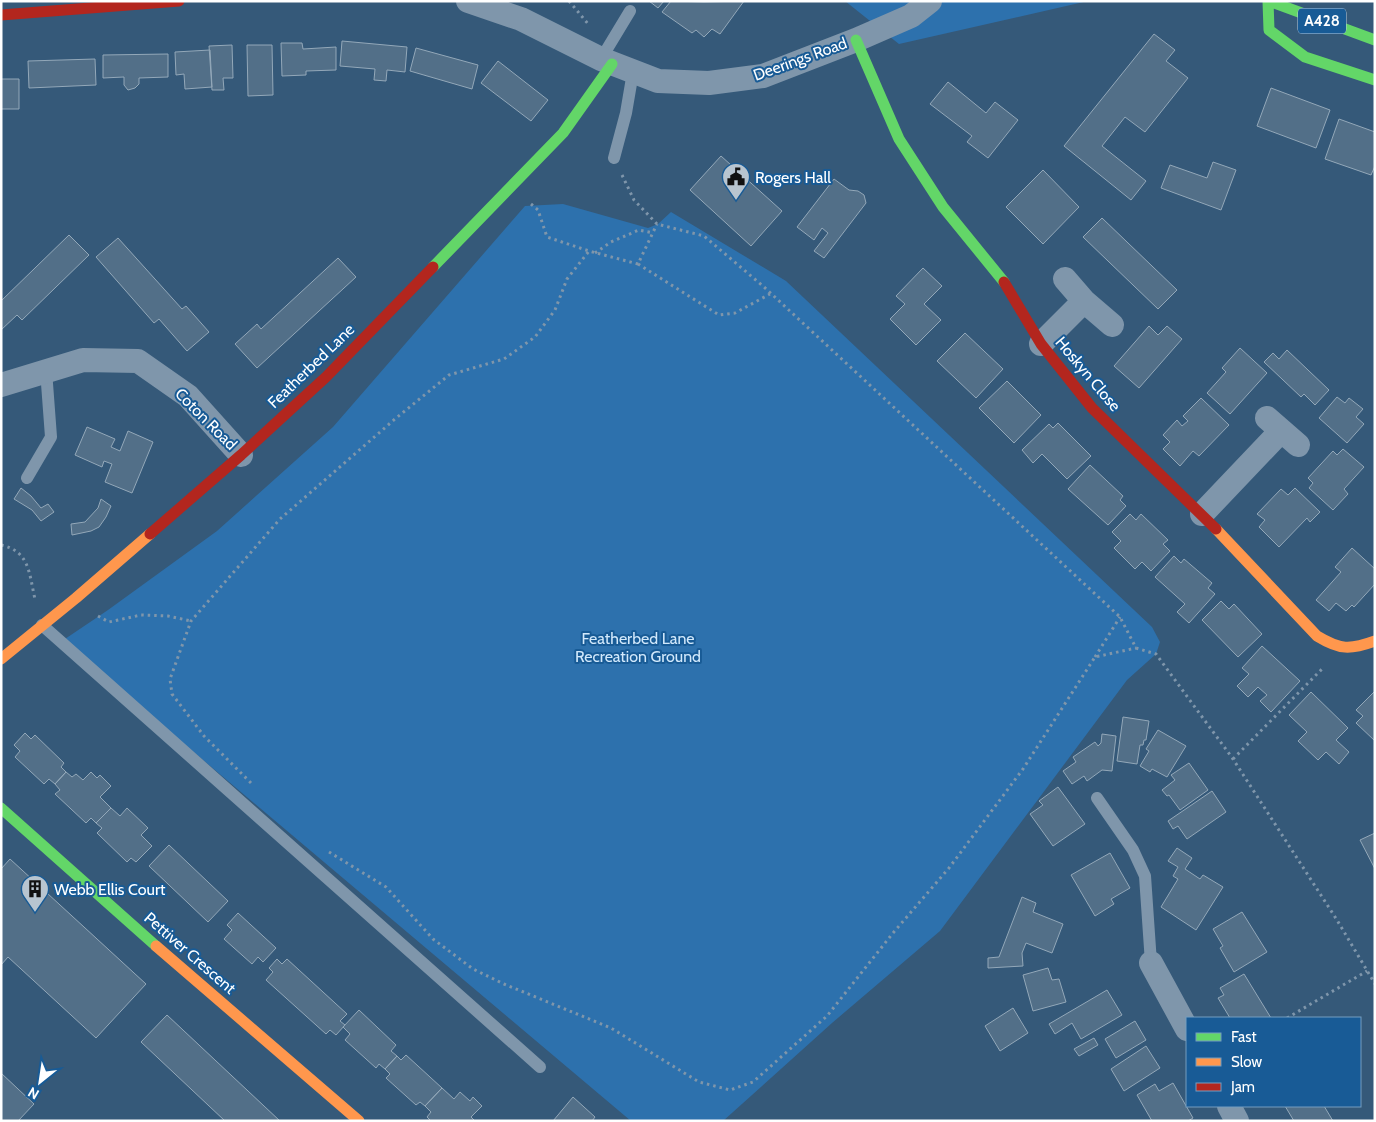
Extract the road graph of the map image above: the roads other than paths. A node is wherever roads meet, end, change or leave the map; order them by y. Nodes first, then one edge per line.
1 (179, 1) edge
2 (468, 1) edge
3 (930, 1) edge
4 (1268, 1) edge
5 (131, 3) edge
6 (523, 10) edge
7 (630, 11) dead end
8 (1, 15) edge
9 (856, 40) junction
10 (1375, 40) edge
11 (615, 59) junction
12 (1375, 80) edge
13 (614, 158) road end
14 (1064, 279) dead end
15 (1084, 301) junction
16 (1112, 325) dead end
17 (1041, 344) junction
18 (46, 370) junction
19 (1, 385) edge
20 (1282, 431) dead end
21 (241, 455) junction
22 (26, 478) dead end
23 (1202, 514) junction
24 (42, 626) junction
25 (1375, 640) edge
26 (1, 659) edge
27 (1098, 798) dead end
28 (2, 811) edge
29 (1151, 963) joint
30 (1186, 1027) edge
31 (540, 1067) dead end
32 (1229, 1107) edge
33 (358, 1121) edge
34 (1237, 1121) edge

1 - 5 main road
2 - 6 street, Deerings Road
3 - 9 street, Deerings Road
4 - 10 main road, A428
4 - 12 main road
5 - 8 main road
6 - 11 street, Deerings Road
7 - 11 lane
9 - 11 street, Deerings Road
9 - 17 main road, Hoskyn Close
11 - 13 lane
11 - 21 main road, Featherbed Lane
14 - 15 street
15 - 16 street
15 - 17 street
17 - 23 main road, Hoskyn Close
18 - 19 street, Coton Road
18 - 21 street, Coton Road
18 - 22 lane
20 - 23 street
21 - 24 main road, Featherbed Lane
23 - 25 main road, Hoskyn Close
24 - 26 main road, Featherbed Lane
24 - 31 lane
27 - 29 lane
28 - 33 main road, Pettiver Crescent
29 - 30 street
32 - 34 street

